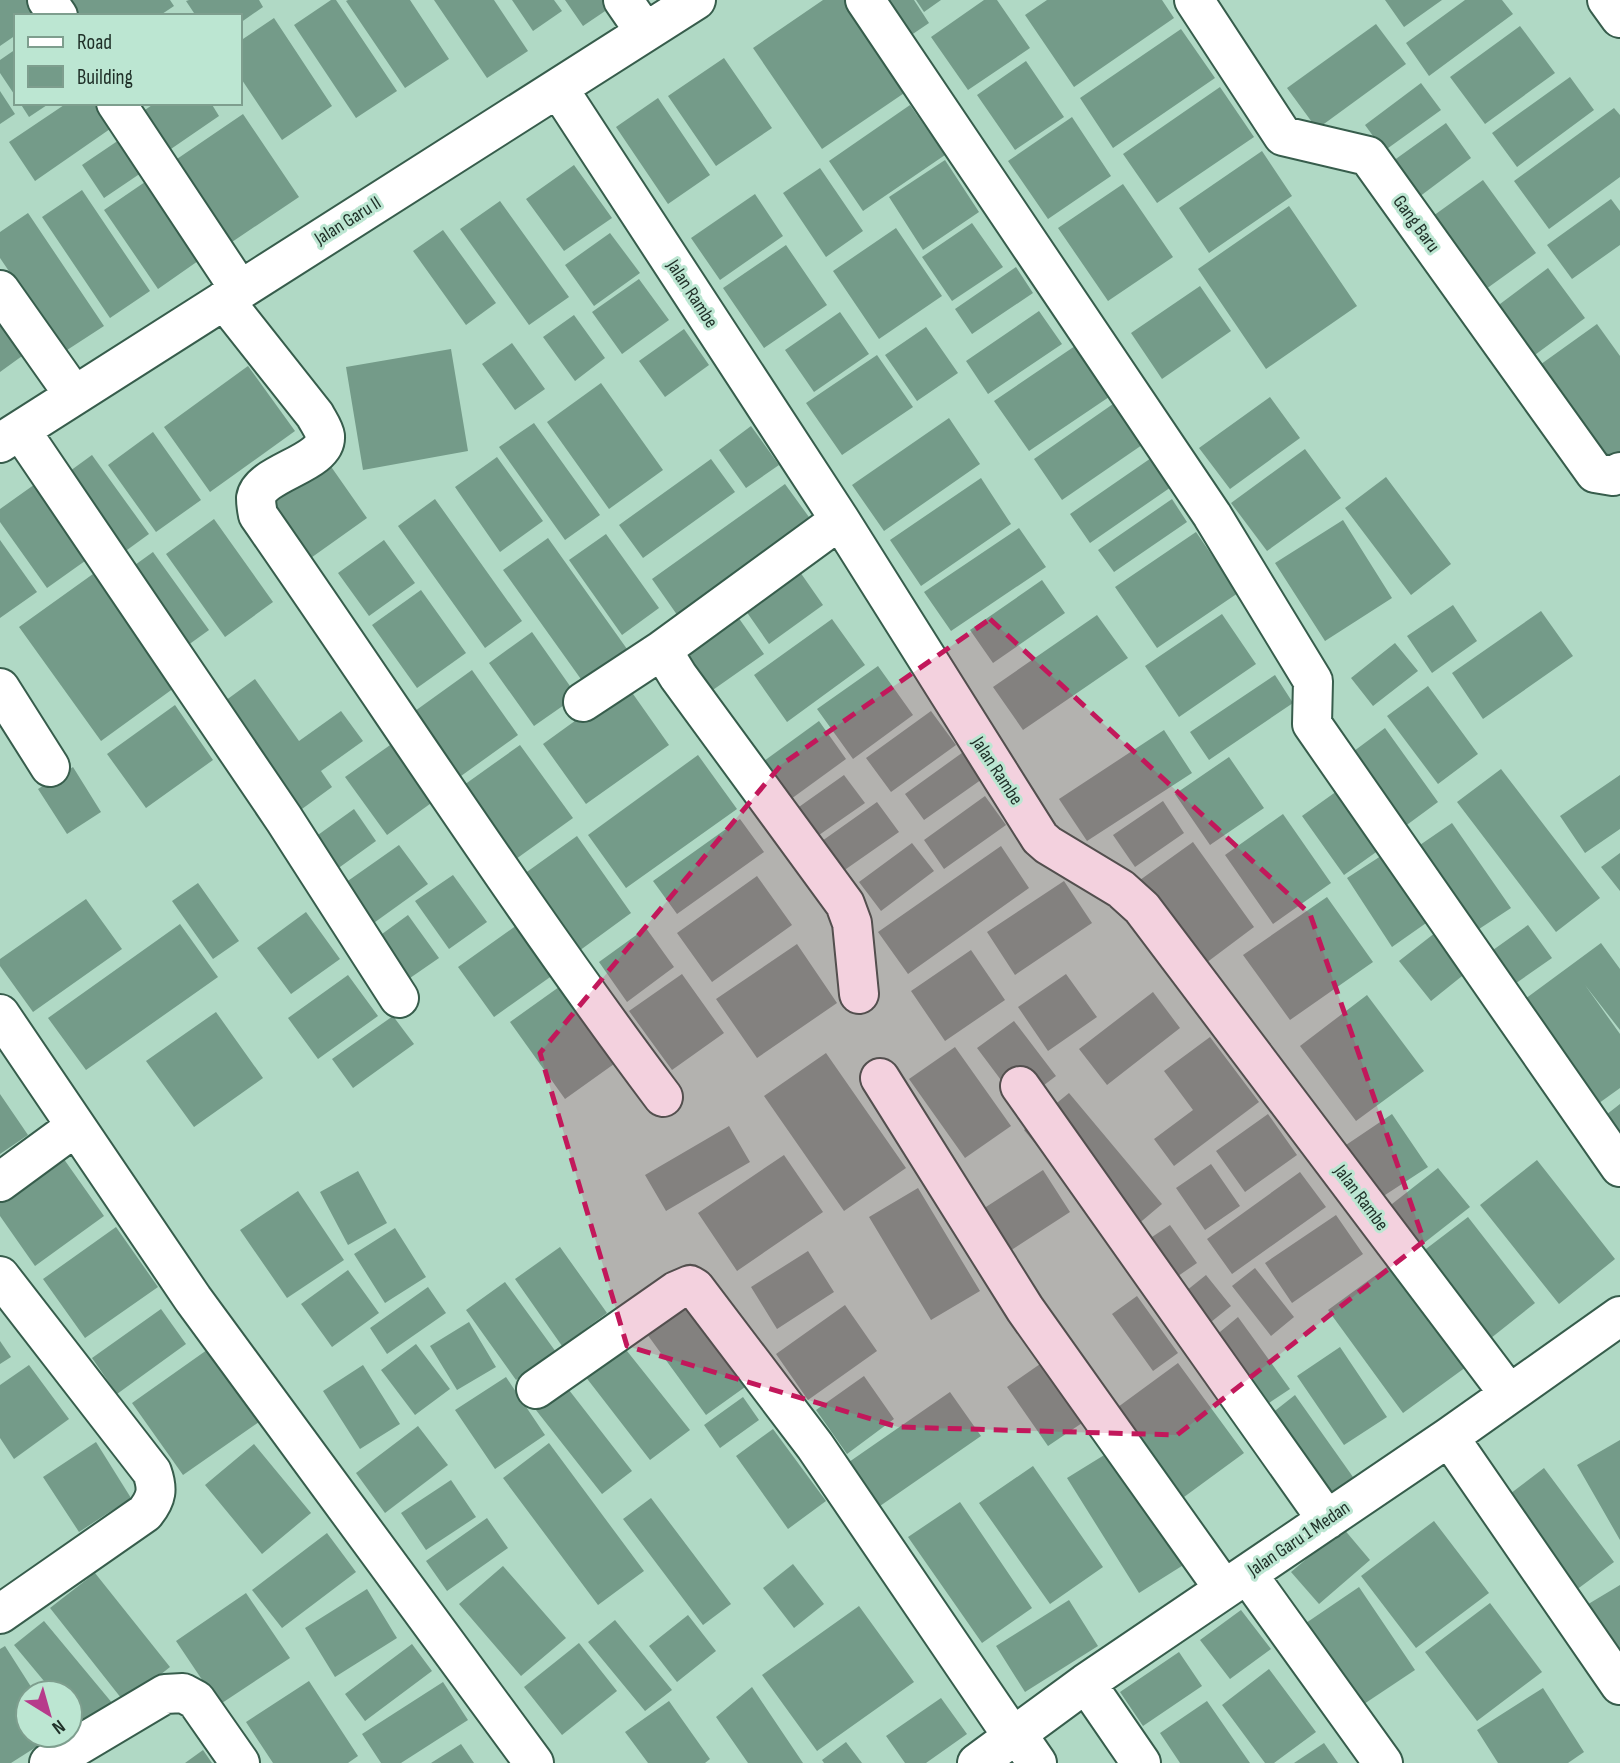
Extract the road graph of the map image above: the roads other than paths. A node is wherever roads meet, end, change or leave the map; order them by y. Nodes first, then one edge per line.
1 (623, 0) edge
2 (696, 0) edge
3 (865, 0) edge
4 (1194, 0) edge
5 (1607, 0) edge
6 (1620, 18) edge
7 (645, 32) junction
8 (558, 88) junction
9 (117, 105) edge
10 (0, 290) edge
11 (232, 295) junction
12 (74, 395) junction
13 (10, 437) edge
14 (1620, 472) edge
15 (840, 520) junction
16 (662, 650) junction
17 (0, 688) edge
18 (583, 702) dead end
19 (50, 767) dead end
20 (859, 994) dead end
21 (399, 998) dead end
22 (0, 1014) edge
23 (880, 1078) dead end
24 (1020, 1086) dead end
25 (663, 1097) dead end
26 (75, 1127) junction
27 (1620, 1167) edge
28 (0, 1182) edge
29 (0, 1276) edge
30 (1620, 1316) edge
31 (536, 1389) dead end
32 (1509, 1394) junction
33 (1449, 1437) junction
34 (1327, 1520) junction
35 (1236, 1582) junction
36 (0, 1614) edge
37 (1086, 1683) junction
38 (1620, 1685) edge
39 (1022, 1745) edge
40 (49, 1763) edge
41 (240, 1763) edge
42 (534, 1763) edge
43 (977, 1763) edge
44 (1141, 1763) edge
45 (1383, 1763) edge

1 - 7 street
2 - 7 street, Jalan Garu II
3 - 27 street
4 - 14 street, Gang Baru
5 - 6 street
7 - 8 street, Jalan Garu II
8 - 11 street, Jalan Garu II
8 - 15 street, Jalan Rambe
9 - 11 street
10 - 12 street
11 - 12 street, Jalan Garu II
11 - 25 street
12 - 13 street, Jalan Garu II
13 - 21 street
15 - 16 street
15 - 32 street, Jalan Rambe
16 - 18 street
16 - 20 street
17 - 19 street
22 - 26 street
23 - 35 street
24 - 34 street
26 - 28 street
26 - 42 street
29 - 36 street
30 - 32 street, Jalan Garu 1 Medan
31 - 39 street
32 - 33 street, Jalan Garu 1 Medan
33 - 34 street, Jalan Garu 1 Medan
33 - 38 street
34 - 35 street, Jalan Garu 1 Medan
35 - 37 street, Jalan Garu 1 Medan
35 - 45 street
37 - 39 street, Jalan Garu 1 Medan
37 - 44 street
39 - 43 street, Jalan Garu 1 Medan
40 - 41 street

